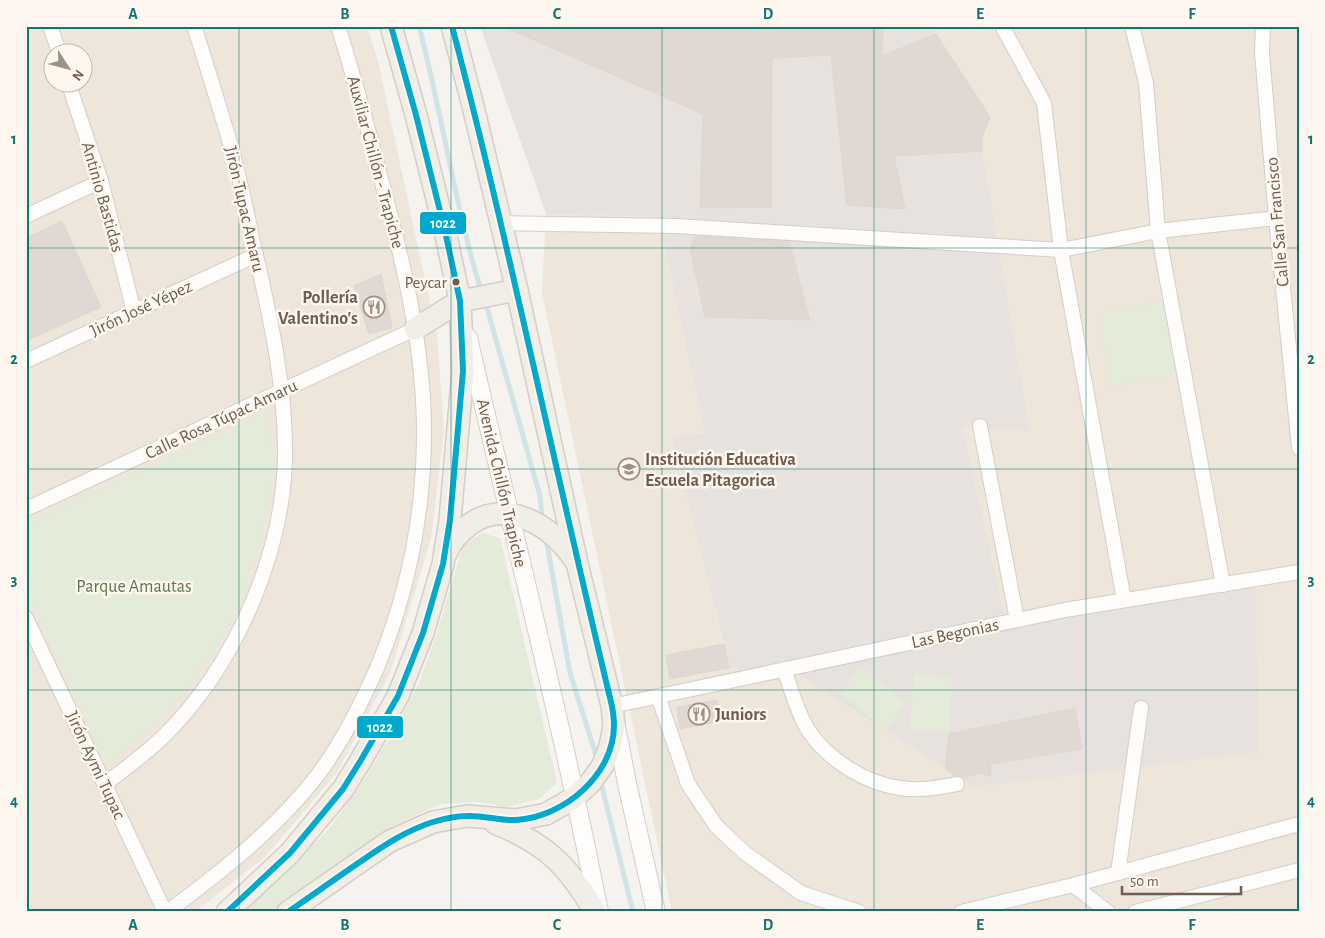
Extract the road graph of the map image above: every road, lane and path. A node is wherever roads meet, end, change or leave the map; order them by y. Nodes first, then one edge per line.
1 (50, 26) edge
2 (194, 26) edge
3 (338, 26) edge
4 (390, 26) edge
5 (452, 26) edge
6 (1002, 26) edge
7 (1132, 26) edge
8 (1263, 26) edge
9 (56, 42) edge
10 (71, 92) edge
11 (101, 182) junction
12 (26, 216) edge
13 (1276, 218) junction
14 (500, 222) junction
15 (1158, 231) junction
16 (1062, 250) junction
17 (256, 254) junction
18 (517, 290) junction
19 (460, 301) junction
20 (134, 312) junction
21 (415, 329) junction
22 (26, 362) edge
23 (281, 391) junction
24 (980, 426) dead end
25 (1299, 448) edge
26 (26, 510) edge
27 (508, 514) junction
28 (577, 563) junction
29 (443, 564) junction
30 (1299, 572) edge
31 (1223, 584) junction
32 (1124, 600) junction
33 (26, 618) edge
34 (1016, 620) junction
35 (784, 669) junction
36 (658, 696) junction
37 (612, 706) junction
38 (1141, 708) dead end
39 (105, 784) junction
40 (957, 784) dead end
41 (576, 796) junction
42 (483, 818) junction
43 (1299, 824) edge
44 (1299, 870) edge
45 (1118, 873) junction
46 (1073, 885) junction
47 (1157, 909) edge
48 (166, 912) edge
49 (227, 912) edge
50 (288, 912) edge
51 (594, 912) edge
52 (599, 912) edge
53 (656, 912) edge
54 (859, 912) edge
55 (961, 912) edge
56 (1108, 912) edge
57 (1135, 912) edge

1 - 9 street
2 - 17 street, Jirón Tupac Amaru
3 - 21 street, Auxiliar Chillón - Trapiche
4 - 19 main road, Avenida Chillón Trapiche
5 - 14 main road
6 - 16 street
7 - 15 street
8 - 13 street, Calle San Francisco
10 - 11 street, Antinio Bastidas
11 - 12 street
11 - 20 street, Antinio Bastidas
13 - 15 street
13 - 25 street, Calle San Francisco
14 - 16 street
14 - 18 main road
15 - 16 street
15 - 31 street
16 - 32 street
17 - 20 street, Jirón José Yépez
17 - 23 street, Jirón Tupac Amaru
18 - 19 main road
18 - 28 main road
19 - 21 main road
19 - 27 street, Avenida Chillón Trapiche
19 - 29 main road
20 - 22 street, Jirón José Yépez
21 - 23 street, Calle Rosa Túpac Amaru
21 - 48 street, Auxiliar Chillón - Trapiche
23 - 26 street, Calle Rosa Túpac Amaru
23 - 39 street, Jirón Tupac Amaru
24 - 34 street
27 - 28 main road
27 - 29 main road
27 - 41 street, Avenida Chillón Trapiche
28 - 37 main road
29 - 49 main road
30 - 31 street, Las Begonias
31 - 32 street, Las Begonias
32 - 34 street, Las Begonias
33 - 39 street, Jirón Aymi Tupac
34 - 35 street, Las Begonias
35 - 36 street, Las Begonias
35 - 40 street
36 - 37 street, Las Begonias
36 - 54 street
37 - 41 main road
37 - 53 street
38 - 45 street
39 - 48 street, Jirón Aymi Tupac
41 - 42 main road
41 - 52 street, Avenida Chillón Trapiche
42 - 50 main road
42 - 51 main road
43 - 45 street
44 - 47 street
45 - 46 street
46 - 55 street
46 - 56 street
47 - 57 street

